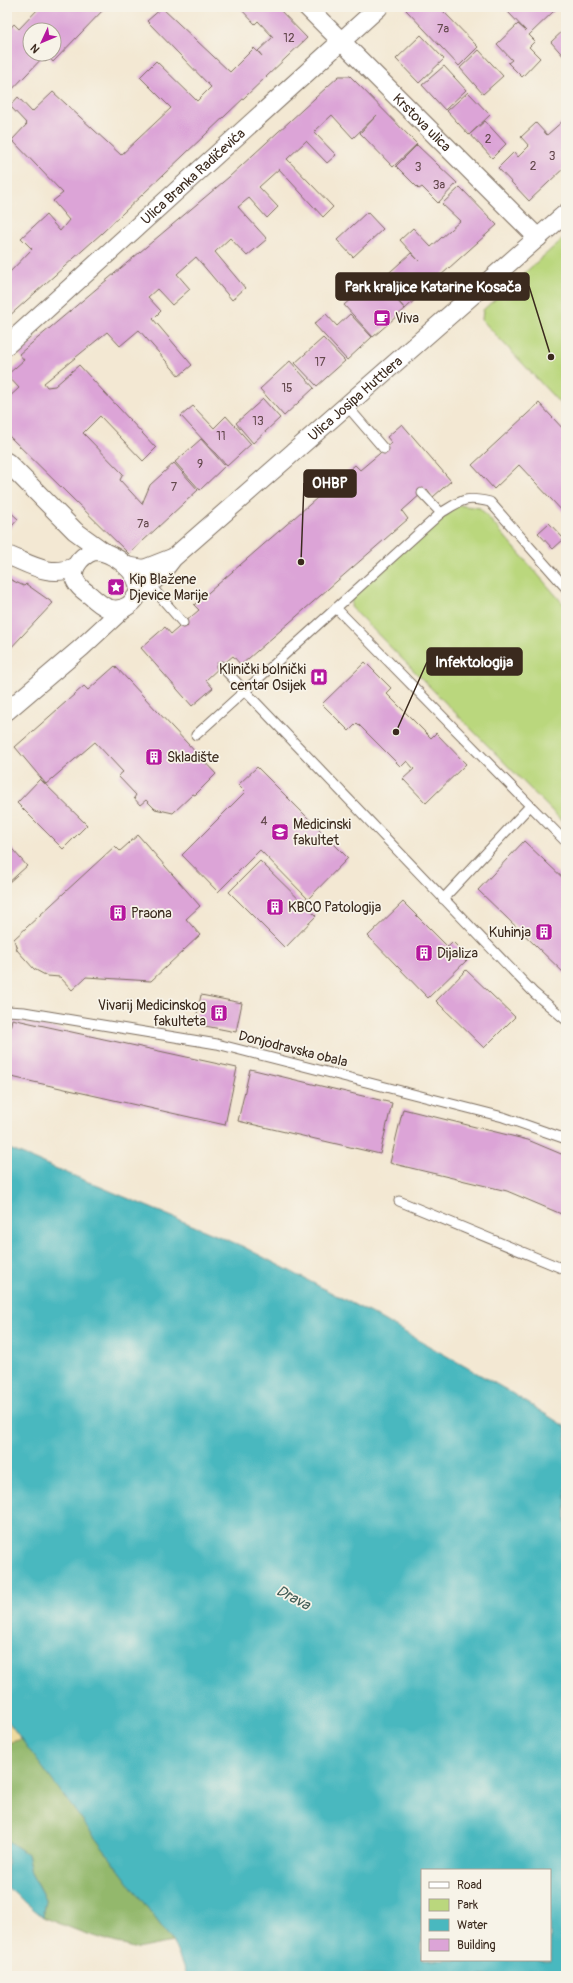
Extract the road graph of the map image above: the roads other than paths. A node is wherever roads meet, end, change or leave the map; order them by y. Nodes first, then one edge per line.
1 (307, 7) edge
2 (379, 7) edge
3 (342, 41) junction
4 (566, 213) edge
5 (538, 238) junction
6 (7, 345) edge
7 (347, 406) junction
8 (384, 449) dead end
9 (7, 462) edge
10 (422, 493) dead end
11 (441, 513) junction
12 (75, 531) junction
13 (104, 552) junction
14 (7, 554) edge
15 (173, 558) junction
16 (78, 562) junction
17 (126, 566) junction
18 (150, 585) junction
19 (566, 588) edge
20 (90, 596) junction
21 (129, 603) junction
22 (336, 608) junction
23 (184, 623) dead end
24 (81, 648) junction
25 (221, 666) dead end
26 (244, 692) junction
27 (7, 711) edge
28 (196, 735) dead end
29 (530, 806) junction
30 (566, 842) edge
31 (444, 898) junction
32 (7, 1011) edge
33 (566, 1020) edge
34 (566, 1139) edge
35 (399, 1201) dead end
36 (566, 1270) edge

1 - 3 street, Krstova ulica
2 - 3 street, Ulica Branka Radičevića
3 - 5 street, Krstova ulica
3 - 6 street, Ulica Branka Radičevića
4 - 5 street, Ulica Josipa Huttlera
5 - 7 street, Ulica Josipa Huttlera
7 - 8 lane
7 - 15 street, Ulica Josipa Huttlera
9 - 12 street
10 - 11 lane
11 - 19 lane
11 - 22 lane
12 - 13 street
12 - 16 street
13 - 16 street
13 - 17 street
14 - 16 street
15 - 17 street, Ulica Josipa Huttlera
15 - 18 street, Ulica Josipa Huttlera
16 - 20 street
17 - 21 street
18 - 21 street, Ulica Josipa Huttlera
18 - 23 lane
20 - 21 street
20 - 24 street, Ulica Josipa Huttlera
21 - 24 street, Ulica Josipa Huttlera
22 - 26 lane
22 - 29 lane
24 - 27 street, Ulica Josipa Huttlera
25 - 26 lane
26 - 28 lane
26 - 31 lane
29 - 30 lane
29 - 31 lane
31 - 33 lane
32 - 34 lane, Donjodravska obala
35 - 36 lane

